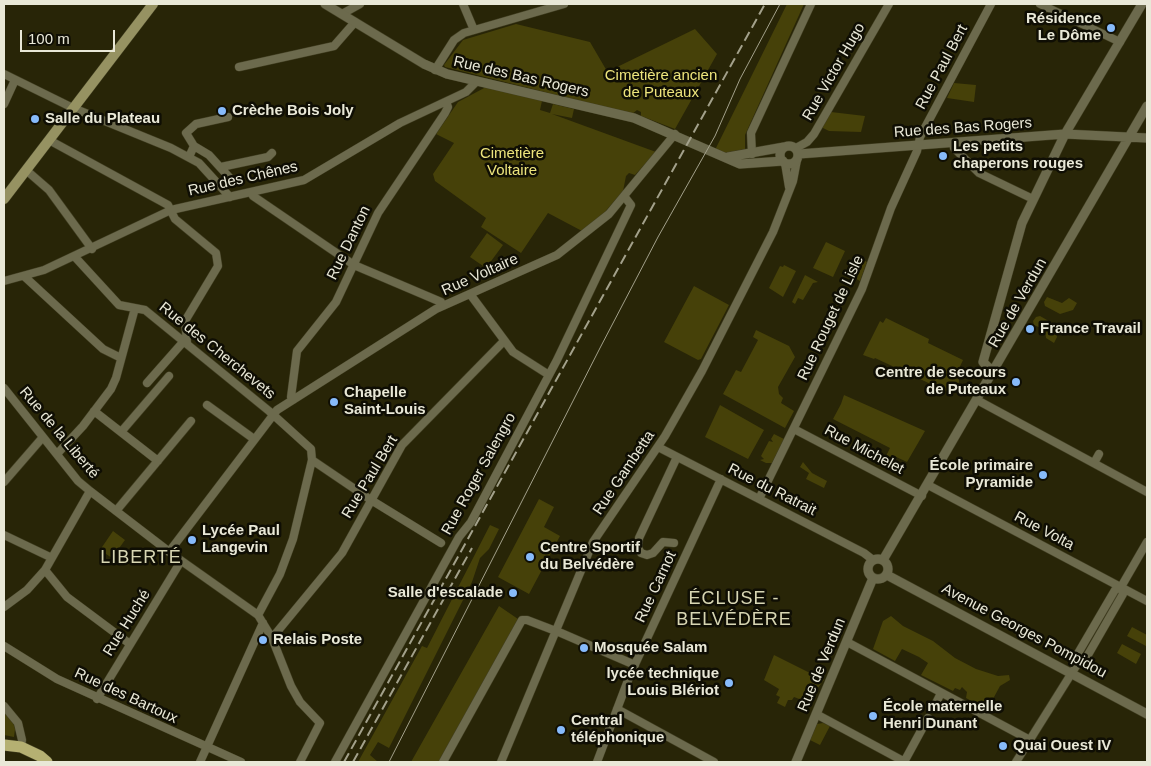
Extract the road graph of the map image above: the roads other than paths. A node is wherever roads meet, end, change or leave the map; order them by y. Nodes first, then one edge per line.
1 (153, 4) edge
2 (325, 4) edge
3 (360, 4) edge
4 (463, 4) edge
5 (564, 4) edge
6 (811, 4) edge
7 (889, 4) edge
8 (991, 4) edge
9 (1040, 4) edge
10 (1142, 4) edge
11 (342, 14) junction
12 (355, 22) junction
13 (474, 30) junction
14 (1120, 42) junction
15 (238, 67) dead end
16 (435, 70) junction
17 (4, 74) edge
18 (15, 80) junction
19 (477, 81) junction
20 (446, 102) junction
21 (4, 104) edge
22 (1147, 106) edge
23 (73, 108) junction
24 (228, 117) dead end
25 (675, 134) junction
26 (1065, 134) junction
27 (1129, 136) junction
28 (1147, 138) edge
29 (49, 140) junction
30 (953, 142) junction
31 (919, 144) junction
32 (194, 146) junction
33 (784, 147) junction
34 (272, 153) dead end
35 (752, 154) junction
36 (797, 154) junction
37 (720, 156) junction
38 (189, 157) junction
39 (784, 162) junction
40 (222, 166) junction
41 (26, 170) junction
42 (230, 177) dead end
43 (251, 192) junction
44 (6, 193) edge
45 (624, 196) junction
46 (230, 197) junction
47 (1033, 199) junction
48 (784, 206) junction
49 (171, 210) junction
50 (92, 249) junction
51 (75, 257) junction
52 (354, 265) junction
53 (25, 277) junction
54 (4, 281) edge
55 (470, 294) junction
56 (443, 306) junction
57 (135, 308) junction
58 (504, 341) junction
59 (186, 342) junction
60 (121, 358) junction
61 (993, 372) junction
62 (548, 375) junction
63 (169, 376) dead end
64 (147, 383) dead end
65 (4, 388) edge
66 (293, 400) junction
67 (977, 400) junction
68 (207, 404) dead end
69 (94, 411) junction
70 (272, 414) junction
71 (190, 421) dead end
72 (794, 429) junction
73 (121, 432) junction
74 (43, 436) junction
75 (254, 439) junction
76 (658, 447) junction
77 (57, 454) junction
78 (1099, 454) dead end
79 (677, 457) junction
80 (158, 460) junction
81 (312, 460) junction
82 (1094, 463) junction
83 (721, 479) junction
84 (4, 482) edge
85 (928, 485) junction
86 (90, 491) junction
87 (1147, 492) edge
88 (922, 496) junction
89 (759, 499) junction
90 (371, 500) junction
91 (116, 511) junction
92 (4, 535) edge
93 (1147, 542) edge
94 (441, 543) dead end
95 (681, 546) junction
96 (169, 552) junction
97 (50, 558) junction
98 (873, 560) junction
99 (883, 560) junction
100 (181, 561) junction
101 (45, 570) junction
102 (886, 575) junction
103 (873, 578) junction
104 (1121, 587) junction
105 (1147, 602) edge
106 (4, 607) edge
107 (258, 614) junction
108 (263, 623) junction
109 (557, 632) junction
110 (272, 638) junction
111 (847, 642) junction
112 (130, 644) junction
113 (4, 646) edge
114 (635, 665) junction
115 (1072, 673) junction
116 (941, 693) junction
117 (97, 699) junction
118 (4, 706) edge
119 (934, 707) dead end
120 (617, 710) junction
121 (816, 714) junction
122 (1147, 714) edge
123 (928, 718) dead end
124 (1030, 740) junction
125 (4, 746) edge
126 (21, 748) junction
127 (207, 748) junction
128 (47, 762) edge
129 (200, 762) edge
130 (241, 762) edge
131 (300, 762) edge
132 (335, 762) edge
133 (443, 762) edge
134 (501, 762) edge
135 (597, 762) edge
136 (714, 762) edge
137 (796, 762) edge
138 (904, 762) edge
139 (1016, 762) edge

1 - 23 main road
2 - 11 street, Rue des Bas Rogers
3 - 11 street
4 - 13 street
5 - 13 street
6 - 35 street
7 - 36 street, Rue Victor Hugo
8 - 31 street, Rue Paul Bert
9 - 14 street
10 - 14 street
11 - 12 street, Rue des Bas Rogers
12 - 15 street
12 - 16 street, Rue des Bas Rogers
13 - 16 street
14 - 26 street
16 - 19 street, Rue des Bas Rogers
17 - 18 street
18 - 21 street
18 - 23 street
19 - 20 street, Rue des Chênes
19 - 25 street, Rue des Bas Rogers
20 - 43 street, Rue des Chênes
20 - 52 street, Rue Danton
22 - 27 street, Rue de Verdun
23 - 29 main road
23 - 38 street
24 - 32 street
25 - 37 street, Rue des Bas Rogers
25 - 45 street, Rue Voltaire
26 - 27 street, Rue des Bas Rogers
26 - 30 street, Rue des Bas Rogers
26 - 47 street
27 - 28 street, Rue des Bas Rogers
27 - 61 street, Rue de Verdun
29 - 41 main road
29 - 49 street
30 - 31 street, Rue des Bas Rogers
30 - 47 street
31 - 36 street, Rue des Bas Rogers
31 - 72 street, Rue Rouget de Lisle
32 - 38 street
32 - 40 street
33 - 35 street, Rue des Bas Rogers
33 - 36 street
33 - 39 street
34 - 40 street
35 - 37 street, Rue des Bas Rogers
36 - 39 street
36 - 48 street, Rue Gambetta
37 - 39 street, Rue des Bas Rogers
38 - 46 street
39 - 48 street, Rue Gambetta
40 - 42 street
41 - 44 main road
41 - 50 street
43 - 46 street, Rue des Chênes
43 - 52 street
45 - 55 street, Rue Voltaire
45 - 62 street, Rue Roger Salengro
46 - 49 street, Rue des Chênes
47 - 61 street
48 - 76 street, Rue Gambetta
49 - 50 street, Rue des Chênes
49 - 59 street
50 - 51 street, Rue des Chênes
51 - 53 street, Rue des Chênes
51 - 57 street, Rue des Cherchevets
52 - 56 street
52 - 66 street, Rue Danton
53 - 54 street, Rue des Chênes
53 - 60 street
55 - 56 street, Rue Voltaire
55 - 58 street
56 - 66 street, Rue Voltaire
57 - 59 street, Rue des Cherchevets
57 - 60 street
58 - 62 street
58 - 90 street, Rue Paul Bert
59 - 64 street
59 - 70 street, Rue des Cherchevets
60 - 69 street
61 - 67 street, Rue de Verdun
62 - 132 street, Rue Roger Salengro
63 - 73 street
65 - 74 street, Rue de la Liberté
66 - 70 street, Rue Voltaire
67 - 82 street
67 - 85 street, Rue de Verdun
68 - 75 street
69 - 73 street
69 - 77 street
70 - 75 street
70 - 81 street, Rue des Cherchevets
71 - 80 street
72 - 88 street, Rue Michelet
72 - 89 street, Rue Rouget de Lisle
73 - 80 street
74 - 77 street, Rue de la Liberté
74 - 84 street
75 - 96 street
76 - 79 street, Rue du Ratrait
76 - 109 street, Rue Gambetta
77 - 86 street, Rue de la Liberté
78 - 82 street
79 - 83 street, Rue du Ratrait
79 - 95 street
80 - 91 street
81 - 90 street
81 - 107 street
82 - 87 street
83 - 89 street, Rue du Ratrait
83 - 95 street, Rue Carnot
85 - 88 street, Rue de Verdun
85 - 104 street, Rue Volta
86 - 91 street, Rue de la Liberté
86 - 97 street
88 - 99 street, Rue de Verdun
89 - 98 street, Rue du Ratrait
90 - 94 street
90 - 110 street, Rue Paul Bert
91 - 96 street, Rue de la Liberté
92 - 97 street
93 - 104 street
95 - 114 street, Rue Carnot
96 - 100 street, Rue de la Liberté
97 - 101 street
98 - 99 street
98 - 103 street, Rue de Verdun
99 - 102 street
100 - 107 street, Rue de la Liberté
100 - 112 street, Rue Huché
101 - 106 street
101 - 112 street
102 - 103 street
102 - 115 street, Avenue Georges Pompidou
103 - 111 street, Rue de Verdun
104 - 105 street, Rue Volta
104 - 115 street
107 - 108 street, Rue de la Liberté
108 - 110 street, Rue de la Liberté
108 - 127 street
109 - 114 street
109 - 133 street
109 - 134 street, Rue Gambetta
110 - 131 street, Rue de la Liberté
111 - 116 street
111 - 121 street, Rue de Verdun
112 - 117 street, Rue Huché
113 - 117 street, Rue des Bartoux
114 - 120 street, Rue Carnot
115 - 122 street, Avenue Georges Pompidou
115 - 124 street
116 - 119 street
116 - 124 street
117 - 127 street, Rue des Bartoux
118 - 126 street
120 - 135 street, Rue Carnot
120 - 136 street
121 - 137 street, Rue de Verdun
121 - 138 street
123 - 138 street
124 - 139 street
125 - 126 main road
126 - 128 main road
127 - 129 street
127 - 130 street, Rue des Bartoux

